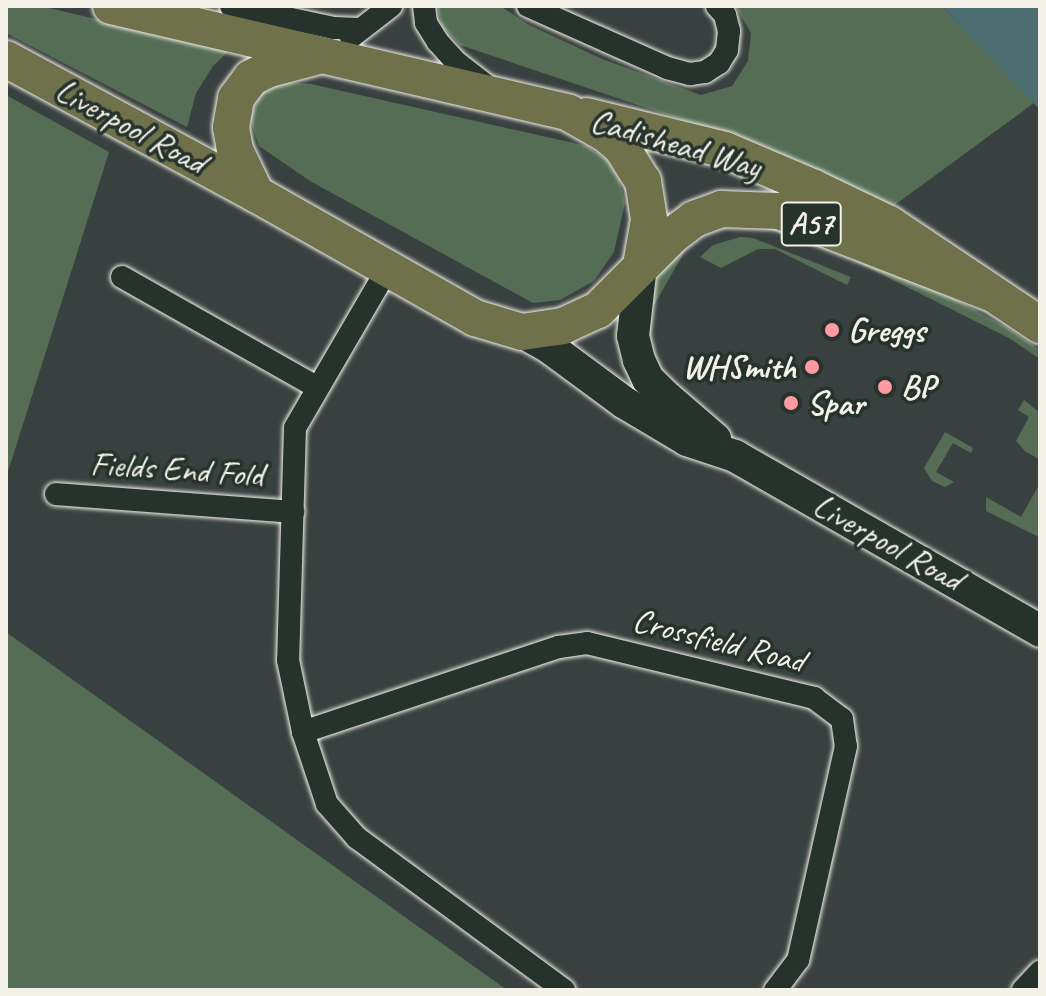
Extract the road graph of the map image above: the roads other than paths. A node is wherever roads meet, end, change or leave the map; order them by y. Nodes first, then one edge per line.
1 (111, 6) edge
2 (231, 6) edge
3 (391, 6) edge
4 (424, 6) edge
5 (528, 6) edge
6 (717, 6) edge
7 (360, 29) junction
8 (317, 57) junction
9 (6, 59) edge
10 (502, 97) junction
11 (569, 113) junction
12 (256, 194) junction
13 (641, 265) junction
14 (388, 268) junction
15 (122, 277) dead end
16 (990, 293) junction
17 (1040, 325) edge
18 (522, 332) junction
19 (318, 388) junction
20 (735, 456) junction
21 (56, 494) dead end
22 (293, 512) junction
23 (1040, 631) edge
24 (303, 732) junction
25 (1040, 972) edge
26 (564, 990) edge
27 (775, 990) edge
28 (1023, 990) edge

1 - 8 highway, A57
2 - 7 street
3 - 7 street
4 - 10 street
5 - 6 street
7 - 8 street
8 - 10 highway, A57
8 - 12 highway, A57
9 - 12 highway, Liverpool Road / A57
10 - 11 highway, A57
11 - 13 highway, A57
11 - 16 highway, Cadishead Way / A57
12 - 14 highway, A57
13 - 16 highway, Cadishead Way / A57
13 - 18 highway, A57
13 - 20 main road, Liverpool Road
14 - 18 highway, A57
14 - 19 street
15 - 19 street
16 - 17 highway, Cadishead Way / A57
18 - 20 main road, Liverpool Road
19 - 22 street
20 - 23 main road, Liverpool Road
21 - 22 street, Fields End Fold
22 - 24 street
24 - 26 street
24 - 27 street, Crossfield Road
25 - 28 street

